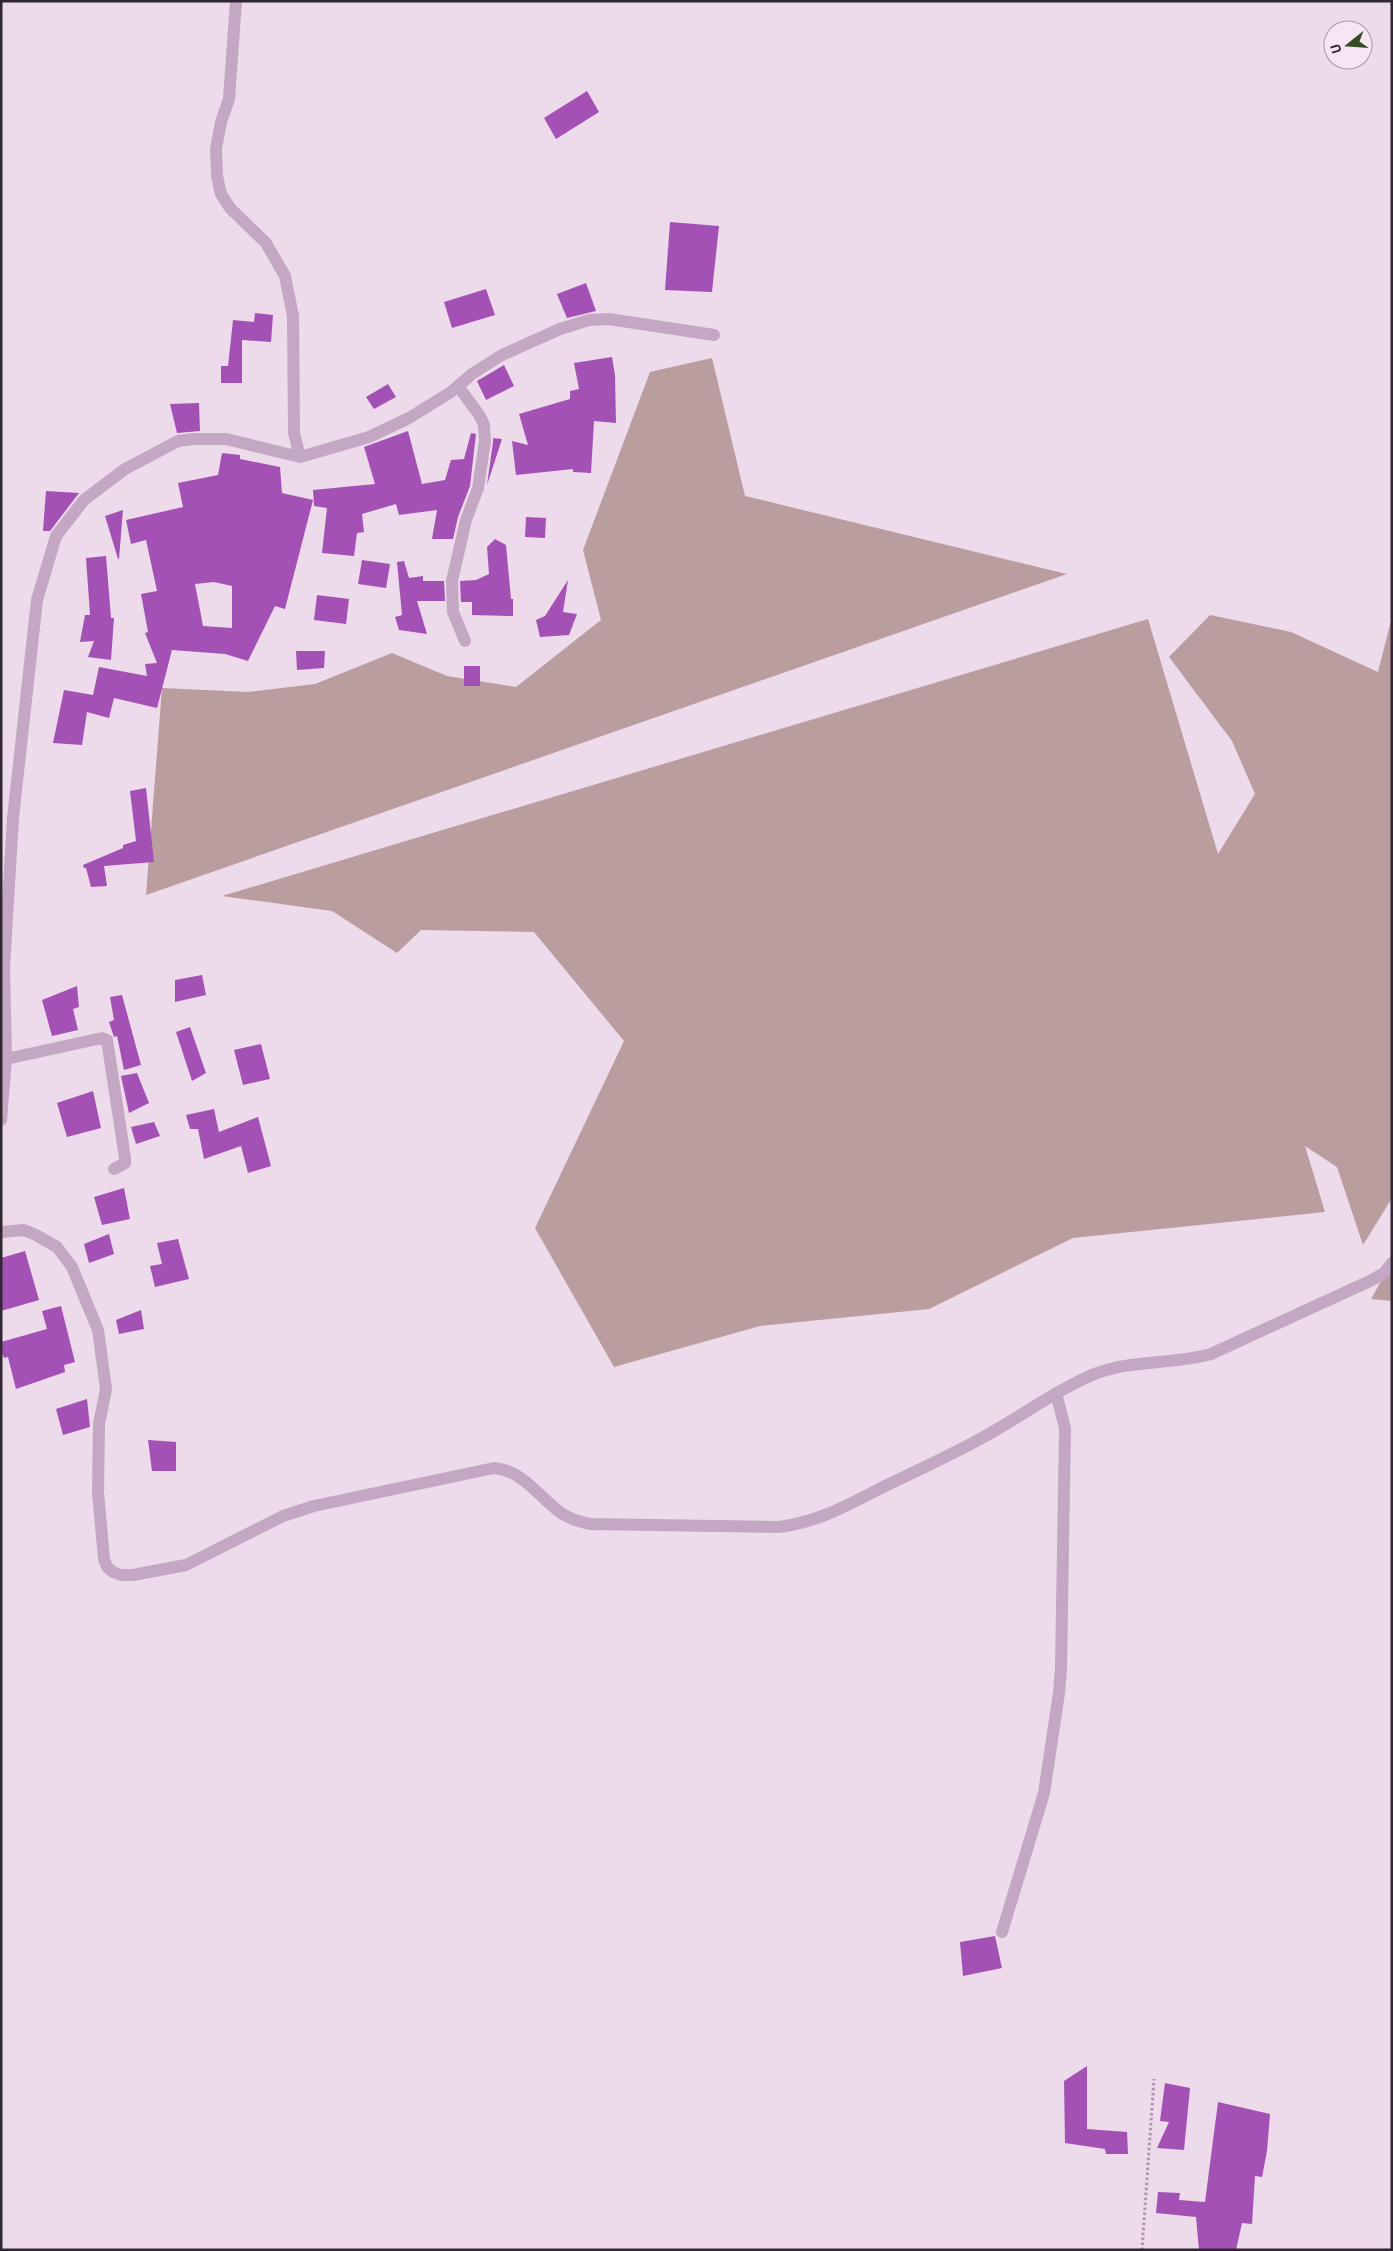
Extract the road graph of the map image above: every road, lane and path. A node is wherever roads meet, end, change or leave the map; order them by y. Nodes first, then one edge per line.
1 (236, 1) edge
2 (714, 335) dead end
3 (458, 386) junction
4 (300, 457) junction
5 (465, 641) dead end
6 (6, 1059) junction
7 (1, 1120) edge
8 (114, 1169) dead end
9 (1, 1232) edge
10 (1392, 1263) edge
11 (1056, 1393) junction
12 (1002, 1932) dead end
13 (1154, 2079) dead end
14 (1142, 2250) edge

1 - 4 street
2 - 3 street
3 - 4 street
3 - 5 street
4 - 6 street
6 - 7 street
6 - 8 street
9 - 11 street
10 - 11 street
11 - 12 street
13 - 14 path

